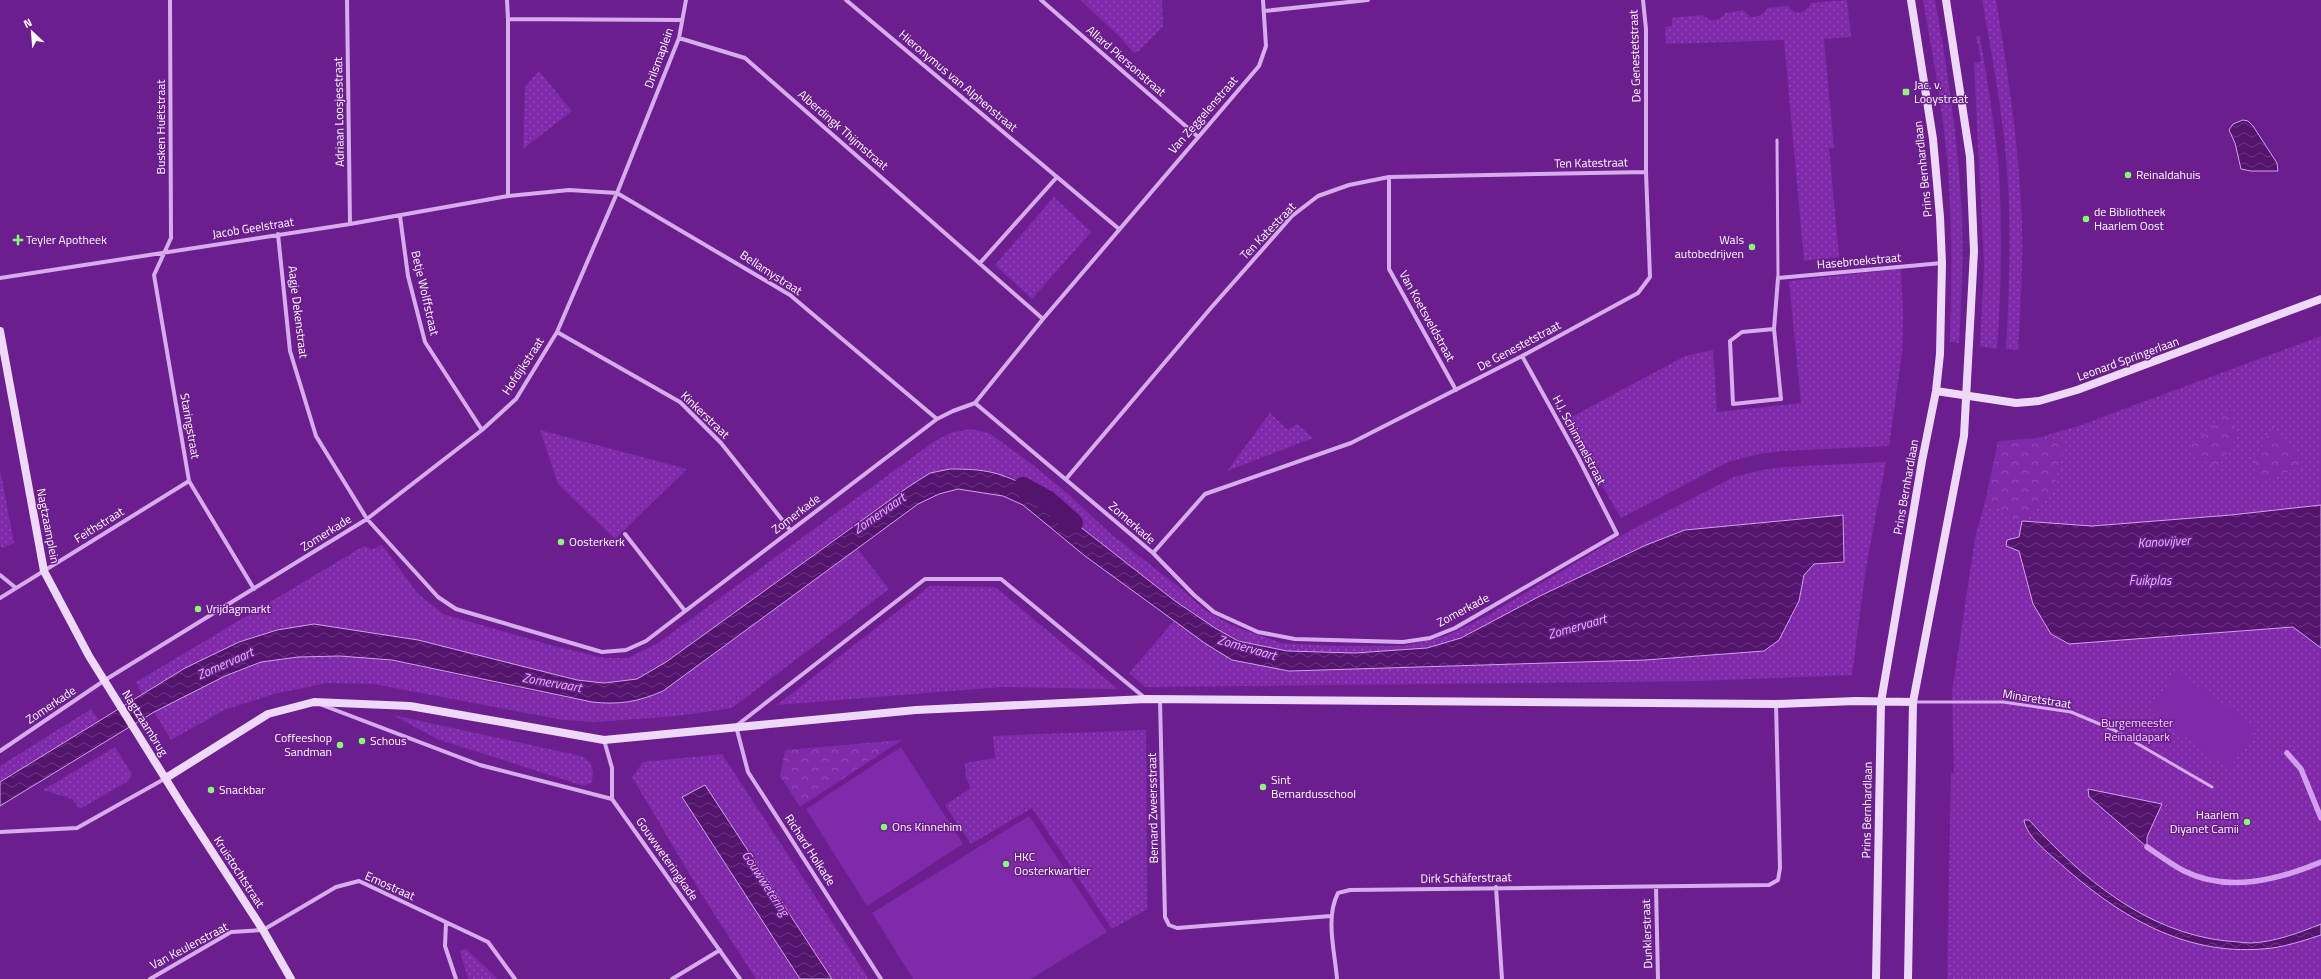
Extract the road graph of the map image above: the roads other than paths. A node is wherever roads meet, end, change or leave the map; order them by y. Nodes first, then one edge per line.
1 (170, 0) edge
2 (347, 0) edge
3 (507, 0) edge
4 (686, 0) edge
5 (846, 0) edge
6 (1264, 0) edge
7 (1368, 0) edge
8 (1643, 0) edge
9 (1911, 0) edge
10 (1946, 0) edge
11 (1043, 1) edge
12 (1264, 11) junction
13 (508, 19) junction
14 (682, 20) junction
15 (679, 38) junction
16 (1197, 136) junction
17 (1776, 140) dead end
18 (1646, 172) junction
19 (1057, 177) junction
20 (1389, 177) junction
21 (617, 193) junction
22 (508, 196) junction
23 (400, 216) junction
24 (350, 224) junction
25 (1119, 229) junction
26 (278, 234) junction
27 (164, 252) junction
28 (980, 263) junction
29 (1942, 263) junction
30 (0, 278) edge
31 (1778, 278) junction
32 (2321, 299) edge
33 (1043, 319) junction
34 (1774, 329) junction
35 (0, 331) edge
36 (557, 332) junction
37 (1522, 356) junction
38 (1456, 390) junction
39 (1936, 391) junction
40 (1967, 397) junction
41 (975, 403) junction
42 (937, 419) junction
43 (482, 430) junction
44 (1066, 479) junction
45 (189, 481) junction
46 (367, 519) junction
47 (790, 531) junction
48 (625, 534) dead end
49 (1617, 534) joint
50 (1153, 553) junction
51 (44, 571) junction
52 (0, 575) edge
53 (16, 588) junction
54 (254, 589) junction
55 (0, 598) edge
56 (685, 611) junction
57 (105, 680) junction
58 (1146, 699) junction
59 (1160, 700) junction
60 (314, 702) junction
61 (1881, 702) junction
62 (1913, 702) junction
63 (1776, 704) junction
64 (736, 726) junction
65 (604, 740) junction
66 (0, 751) edge
67 (166, 778) junction
68 (2212, 787) dead end
69 (612, 799) junction
70 (0, 832) edge
71 (1496, 887) junction
72 (1656, 888) junction
73 (1331, 916) junction
74 (446, 923) junction
75 (263, 930) junction
76 (720, 950) junction
77 (150, 979) edge
78 (291, 979) edge
79 (456, 979) edge
80 (515, 979) edge
81 (672, 979) edge
82 (740, 979) edge
83 (881, 979) edge
84 (1337, 979) edge
85 (1502, 979) edge
86 (1658, 979) edge
87 (1876, 979) edge
88 (1908, 979) edge

1 - 27 street, Busken Huëtstraat
2 - 24 street, Adriaan Loosjesstraat
3 - 13 street
4 - 14 street
5 - 19 street, Hieronymus van Alphenstraat
6 - 12 street, Van Zeggelenstraat
7 - 12 street
8 - 18 street, De Genestetstraat
9 - 29 street, Prins Bernhardlaan
10 - 40 street
11 - 16 street, Allard Piersonstraat
12 - 16 street, Van Zeggelenstraat
13 - 14 street, Drilsmaplein
13 - 22 street
14 - 15 street, Drilsmaplein
15 - 21 street, Drilsmaplein
15 - 28 street, Alberdingk Thijmstraat
16 - 25 street, Van Zeggelenstraat
17 - 31 lane
18 - 20 street, Ten Katestraat
18 - 37 street, De Genestetstraat
19 - 25 street
19 - 28 street
20 - 38 street, Van Koetsveldstraat
20 - 44 street, Ten Katestraat
21 - 22 street
21 - 36 street, Hofdijkstraat
21 - 42 street, Bellamystraat
22 - 23 street, Jacob Geelstraat
23 - 24 street, Jacob Geelstraat
23 - 43 street, Betje Wolffstraat
24 - 26 street, Jacob Geelstraat
25 - 33 street, Van Zeggelenstraat
26 - 27 street, Jacob Geelstraat
26 - 46 street, Aagje Dekenstraat
27 - 30 street, Jacob Geelstraat
27 - 45 street, Staringstraat
28 - 33 street
29 - 31 street, Hasebroekstraat
29 - 39 street, Prins Bernhardlaan
31 - 34 street
32 - 40 street, Leonard Springerlaan
33 - 41 street, Van Zeggelenstraat
34 - 34 street
35 - 51 street, Nagtzaamplein
36 - 43 street, Hofdijkstraat
36 - 47 street, Kinkerstraat
37 - 38 street, De Genestetstraat
37 - 49 street, H.J. Schimmelstraat
38 - 50 street, De Genestetstraat
39 - 40 street, Leonard Springerlaan
39 - 61 street, Prins Bernhardlaan
40 - 62 street
41 - 42 street, Zomerkade
41 - 44 street, Zomerkade
42 - 47 street, Zomerkade
43 - 46 street, Hofdijkstraat
44 - 50 street, Zomerkade
45 - 51 street, Feithstraat
45 - 54 street, Staringstraat
46 - 54 street, Zomerkade
46 - 56 street, Zomerkade
47 - 56 street, Zomerkade
48 - 56 street
49 - 50 street, Zomerkade
51 - 53 street, Feithstraat
51 - 57 street, Nagtzaamplein
52 - 53 street
53 - 55 street, Feithstraat
54 - 57 street, Zomerkade
57 - 66 street, Zomerkade
57 - 67 street, Nagtzaambrug
58 - 59 street
58 - 64 street
58 - 64 street
59 - 63 street
59 - 73 street, Bernard Zweersstraat
60 - 65 street
60 - 67 street
60 - 69 street
61 - 62 street
61 - 63 street
61 - 87 street, Prins Bernhardlaan
62 - 68 lane, Minaretstraat
62 - 88 street
63 - 72 street, Dirk Schäferstraat
64 - 65 street
64 - 83 street, Richard Holkade
65 - 69 street
67 - 70 street
67 - 75 street, Kruistochtstraat
69 - 76 street, Gouwweteringkade
71 - 72 street, Dirk Schäferstraat
71 - 73 street, Dirk Schäferstraat
71 - 85 street
72 - 86 street, Dunklerstraat
73 - 84 street
74 - 75 street, Emostraat
74 - 79 street
74 - 80 street, Emostraat
75 - 77 street, Van Keulenstraat
75 - 78 street, Kruistochtstraat
76 - 81 street
76 - 82 street, Gouwweteringkade

